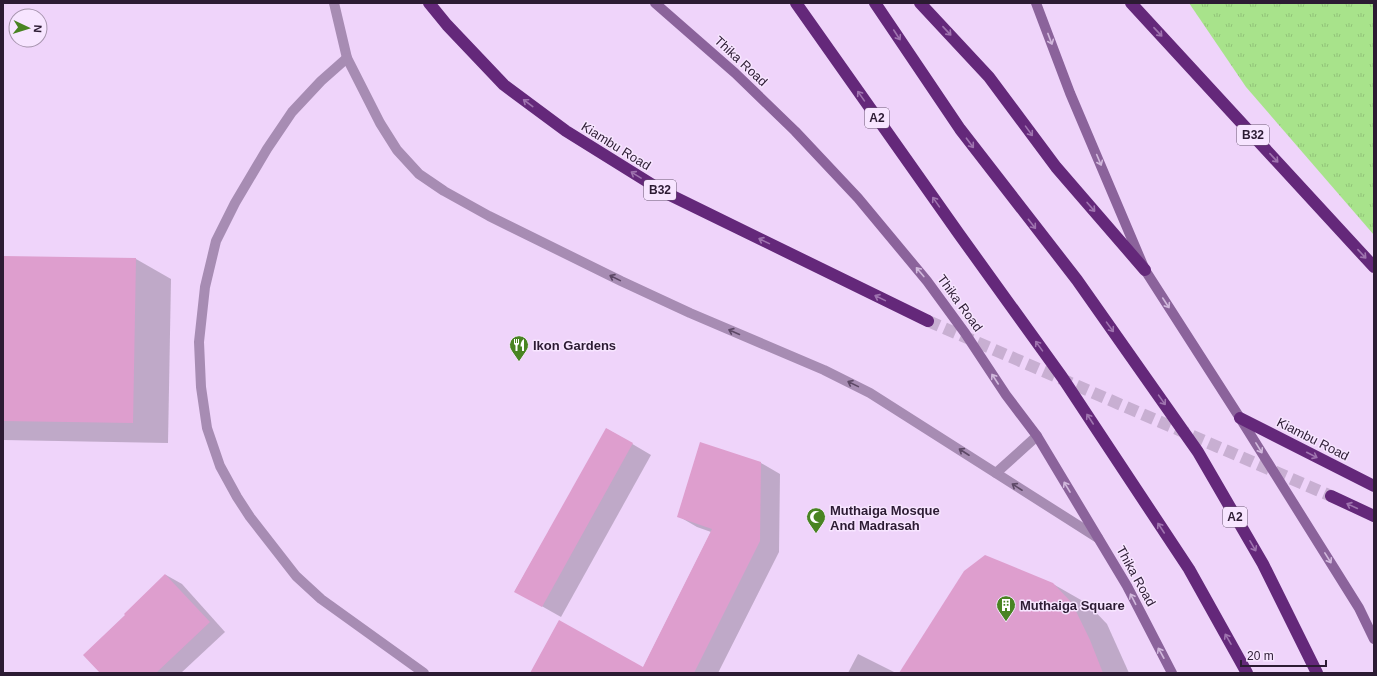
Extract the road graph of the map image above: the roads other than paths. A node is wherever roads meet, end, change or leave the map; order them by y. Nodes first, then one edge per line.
1 (334, 3) edge
2 (429, 3) edge
3 (655, 3) edge
4 (796, 3) edge
5 (875, 3) edge
6 (920, 3) edge
7 (1036, 3) edge
8 (1131, 3) edge
9 (347, 58) junction
10 (1374, 267) edge
11 (1145, 270) junction
12 (928, 322) tunnel mouth
13 (1240, 418) junction
14 (1036, 436) junction
15 (996, 473) junction
16 (1374, 486) edge
17 (1331, 496) tunnel mouth
18 (1374, 516) edge
19 (1098, 538) junction
20 (1374, 639) edge
21 (424, 673) edge
22 (1172, 673) edge
23 (1247, 673) edge
24 (1317, 673) edge

1 - 9 street
12 -> 2 highway, Kiambu Road / B32
14 -> 3 main road, Thika Road
23 -> 4 highway, A2
5 -> 24 highway, A2
6 -> 11 highway
7 -> 11 main road
8 -> 10 highway, B32
15 -> 9 street
9 - 21 street
11 -> 13 main road
13 -> 16 highway, Kiambu Road
13 -> 20 main road
14 - 15 street
19 -> 14 main road, Thika Road
19 -> 15 street
18 -> 17 highway
22 -> 19 main road, Thika Road

